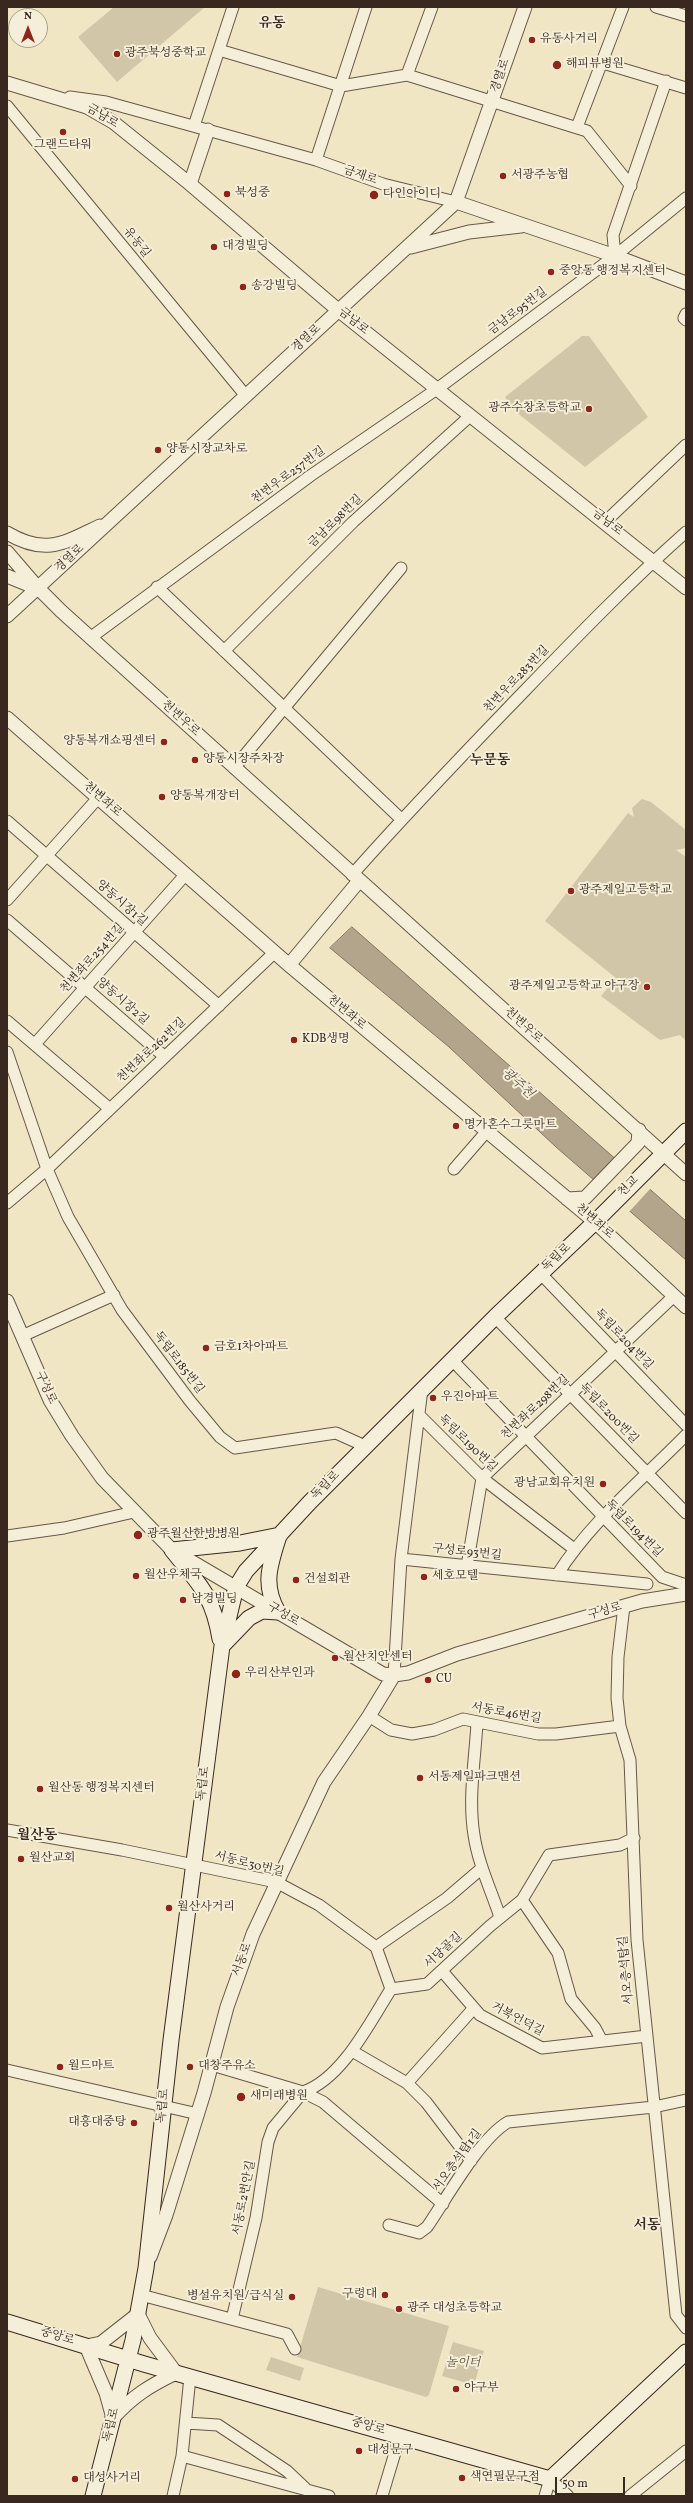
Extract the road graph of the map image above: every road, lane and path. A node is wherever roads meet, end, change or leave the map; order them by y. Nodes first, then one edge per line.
1 (233, 7) edge
2 (366, 7) edge
3 (432, 7) edge
4 (525, 7) edge
5 (623, 7) edge
6 (656, 7) edge
7 (686, 16) edge
8 (219, 50) junction
9 (603, 63) junction
10 (407, 76) junction
11 (666, 81) junction
12 (7, 83) edge
13 (341, 86) junction
14 (686, 88) edge
15 (52, 95) junction
16 (492, 100) junction
17 (7, 106) edge
18 (194, 126) junction
19 (577, 127) junction
20 (208, 130) junction
21 (316, 160) junction
22 (190, 184) junction
23 (631, 186) junction
24 (686, 198) edge
25 (456, 202) junction
26 (526, 226) junction
27 (407, 248) junction
28 (615, 256) junction
29 (686, 283) edge
30 (338, 310) junction
31 (686, 314) edge
32 (686, 320) edge
33 (437, 389) junction
34 (246, 396) junction
35 (470, 416) junction
36 (686, 445) edge
37 (112, 520) junction
38 (605, 522) junction
39 (686, 532) edge
40 (7, 533) edge
41 (7, 552) edge
42 (654, 561) junction
43 (401, 568) dead end
44 (7, 576) edge
45 (157, 587) junction
46 (38, 588) junction
47 (686, 588) edge
48 (7, 616) edge
49 (90, 638) junction
50 (224, 651) junction
51 (285, 708) junction
52 (7, 718) edge
53 (234, 768) junction
54 (98, 798) junction
55 (401, 819) junction
56 (7, 821) edge
57 (47, 856) junction
58 (186, 874) junction
59 (355, 878) junction
60 (7, 900) edge
61 (7, 920) edge
62 (134, 932) junction
63 (275, 952) junction
64 (289, 964) junction
65 (85, 988) junction
66 (219, 1006) junction
67 (7, 1021) edge
68 (35, 1044) junction
69 (7, 1052) edge
70 (165, 1057) junction
71 (110, 1109) junction
72 (487, 1131) junction
73 (686, 1131) edge
74 (639, 1136) junction
75 (660, 1156) junction
76 (47, 1169) junction
77 (454, 1169) dead end
78 (686, 1174) edge
79 (567, 1198) junction
80 (7, 1203) edge
81 (598, 1219) junction
82 (541, 1274) junction
83 (114, 1295) junction
84 (674, 1296) junction
85 (7, 1301) edge
86 (686, 1307) edge
87 (495, 1317) junction
88 (10, 1318) edge
89 (22, 1336) junction
90 (616, 1350) junction
91 (452, 1360) junction
92 (422, 1389) junction
93 (570, 1393) junction
94 (420, 1416) junction
95 (686, 1425) edge
96 (525, 1435) junction
97 (686, 1435) edge
98 (365, 1446) junction
99 (648, 1474) junction
100 (482, 1478) junction
101 (134, 1512) junction
102 (686, 1512) edge
103 (603, 1517) junction
104 (280, 1535) junction
105 (7, 1536) edge
106 (574, 1549) junction
107 (172, 1550) junction
108 (400, 1559) junction
109 (467, 1566) junction
110 (655, 1569) junction
111 (557, 1575) junction
112 (647, 1584) junction
113 (686, 1585) edge
114 (236, 1587) junction
115 (686, 1594) edge
116 (650, 1600) junction
117 (624, 1606) junction
118 (278, 1612) junction
119 (222, 1646) junction
120 (394, 1675) junction
121 (369, 1716) junction
122 (477, 1722) junction
123 (620, 1726) junction
124 (7, 1830) edge
125 (634, 1838) junction
126 (194, 1865) junction
127 (482, 1868) junction
128 (276, 1882) junction
129 (522, 1900) junction
130 (500, 1917) junction
131 (376, 1947) junction
132 (442, 1971) junction
133 (391, 1989) junction
134 (473, 2009) junction
135 (647, 2036) junction
136 (602, 2041) junction
137 (352, 2050) junction
138 (212, 2065) junction
139 (7, 2070) edge
140 (407, 2083) junction
141 (303, 2092) junction
142 (686, 2100) edge
143 (164, 2106) junction
144 (654, 2106) junction
145 (198, 2114) junction
146 (471, 2162) junction
147 (444, 2204) junction
148 (389, 2225) dead end
149 (146, 2268) junction
150 (141, 2295) junction
151 (138, 2314) junction
152 (232, 2319) junction
153 (7, 2322) edge
154 (686, 2328) edge
155 (86, 2346) junction
156 (296, 2349) dead end
157 (686, 2352) edge
158 (128, 2360) junction
159 (183, 2375) junction
160 (113, 2418) junction
161 (186, 2423) junction
162 (400, 2436) junction
163 (686, 2451) edge
164 (182, 2456) junction
165 (550, 2479) junction
166 (307, 2490) junction
167 (93, 2496) edge
168 (173, 2496) edge
169 (329, 2496) edge
170 (382, 2496) edge
171 (545, 2496) edge
172 (568, 2496) edge
173 (630, 2496) edge

1 - 8 street
2 - 13 street
3 - 10 street
4 - 16 street, 경열로
5 - 9 street
6 - 7 street
8 - 13 street
8 - 18 street
9 - 11 street
9 - 19 street
10 - 13 street
10 - 16 street
11 - 14 street
11 - 23 street
12 - 15 street, 금남로
13 - 21 street
15 - 18 street, 금재로
15 - 22 street, 금남로
16 - 19 street
16 - 25 street, 경열로
17 - 34 street, 유동길
18 - 20 street, 금재로
19 - 23 street
20 - 21 street, 금재로
20 - 22 street
21 - 25 street, 금재로
22 - 30 street, 금남로
23 - 28 street
24 - 28 street, 금남로95번길
25 - 26 street, 금재로
25 - 27 street, 경열로
26 - 27 street
26 - 28 street, 금재로
27 - 30 street, 경열로
28 - 29 street, 금재로
28 - 33 street, 금남로95번길
30 - 33 street, 금남로
30 - 34 street, 경열로
31 - 32 street
33 - 35 street, 금남로
33 - 45 street, 천변우로257번길
34 - 37 street, 경열로
35 - 38 street, 금남로
35 - 50 street, 금남로98번길
36 - 38 street
37 - 40 street
37 - 46 street, 경열로
38 - 42 street, 금남로
39 - 42 street, 천변우로283번길
41 - 46 street, 천변우로
42 - 47 street, 금남로
42 - 55 street, 천변우로283번길
43 - 51 street
44 - 46 street
45 - 49 street, 천변우로257번길
45 - 50 street
46 - 48 street, 경열로
46 - 49 street, 천변우로
49 - 53 street, 천변우로
50 - 51 street
51 - 53 street
51 - 55 street
52 - 54 street, 천변좌로
53 - 59 street, 천변우로
54 - 57 street
54 - 58 street, 천변좌로
55 - 59 street, 천변우로283번길
56 - 57 street, 양동시장1길
57 - 60 street
57 - 62 street, 양동시장1길
58 - 62 street, 천변좌로254번길
58 - 63 street, 천변좌로
59 - 64 street
59 - 74 street, 천변우로
61 - 65 street, 양동시장2길
62 - 65 street, 천변좌로254번길
62 - 66 street, 양동시장1길
63 - 64 street, 천변좌로
63 - 66 street, 천변좌로262번길
64 - 72 street, 천변좌로
65 - 68 street, 천변좌로254번길
65 - 70 street, 양동시장2길
66 - 70 street, 천변좌로262번길
67 - 68 street
68 - 71 street
69 - 76 street, 독립로185번길
70 - 71 street, 천변좌로262번길
71 - 76 street, 천변좌로262번길
72 - 77 street
72 - 79 street, 천변좌로
73 - 75 main road
74 - 75 street, 천변우로
74 - 79 street
75 - 78 street, 천변우로
75 - 81 main road, 천교
76 - 80 street, 천변좌로262번길
76 - 83 street, 독립로185번길
79 - 81 street, 천변좌로
81 - 82 main road, 독립로
81 - 84 street, 천변좌로
82 - 87 main road, 독립로
82 - 90 street, 독립로204번길
83 - 89 street
83 - 98 street, 독립로185번길
84 - 86 street, 천변좌로
84 - 90 street, 천변좌로298번길
85 - 88 street, 구성로
87 - 91 main road, 독립로
87 - 93 street, 독립로200번길
88 - 89 street, 구성로
89 - 101 street, 구성로
90 - 93 street, 천변좌로298번길
90 - 95 street, 독립로204번길
91 - 92 main road, 독립로
91 - 96 street, 독립로194번길
92 - 94 street
92 - 98 main road, 독립로
93 - 96 street, 천변좌로298번길
93 - 99 street, 독립로200번길
94 - 100 street, 독립로190번길
94 - 108 street
96 - 100 street, 천변좌로298번길
96 - 103 street, 독립로194번길
97 - 99 street
98 - 104 main road, 독립로
99 - 102 street, 독립로200번길
99 - 103 street
100 - 106 street, 독립로190번길
100 - 109 street
101 - 105 street
101 - 107 street, 구성로
103 - 106 street
103 - 110 street, 독립로194번길
104 - 107 main road
104 - 114 main road, 독립로
104 - 118 main road
106 - 111 street
107 - 114 street, 구성로
107 - 119 main road
108 - 109 street, 구성로93번길
108 - 120 street
109 - 111 street, 구성로93번길
110 - 112 street
110 - 113 street, 독립로194번길
111 - 112 street, 구성로93번길
112 - 116 street
114 - 118 street, 구성로
114 - 119 main road, 독립로
115 - 116 street, 구성로
116 - 117 street, 구성로
117 - 120 street, 구성로
117 - 123 street, 서오층석탑길
118 - 119 main road
118 - 120 street, 구성로
119 - 126 main road, 독립로
120 - 121 street, 서동로
121 - 122 street, 서동로46번길
121 - 128 street, 서동로
122 - 123 street, 서동로46번길
122 - 127 street
123 - 125 street, 서오층석탑길
124 - 126 street, 서동로30번길
125 - 129 street, 서당골길
125 - 135 street, 서오층석탑길
126 - 128 street, 서동로30번길
126 - 143 main road, 독립로
127 - 130 street
127 - 131 street
128 - 131 street, 서동로30번길
128 - 138 street, 서동로
129 - 130 street, 서당골길
129 - 136 street
130 - 132 street, 서당골길
131 - 133 street
132 - 133 street, 서당골길
132 - 134 street, 거북언덕길
133 - 137 street
134 - 136 street, 거북언덕길
134 - 140 street
135 - 136 street, 거북언덕길
135 - 144 street, 서오층석탑길
137 - 140 street
137 - 141 street
138 - 141 street
138 - 145 street, 서동로
139 - 143 street
140 - 146 street
141 - 147 street
141 - 152 street, 서동로2번안길
142 - 144 street, 서오층석탑1길
143 - 145 street
143 - 149 main road, 독립로
144 - 146 street, 서오층석탑1길
144 - 154 street, 서오층석탑길
145 - 149 street, 서동로
146 - 147 street, 서오층석탑1길
147 - 148 street, 서오층석탑1길
149 - 150 main road, 독립로
150 - 151 main road, 독립로
150 - 152 street
151 - 155 street
151 - 158 main road, 독립로
151 - 159 street
152 - 156 street
153 - 155 main road, 중앙로
155 - 158 main road, 중앙로
155 - 160 street
157 - 165 main road
158 - 159 main road, 중앙로
158 - 160 main road, 독립로
159 - 160 street
159 - 161 street
159 - 162 main road, 중앙로
160 - 167 main road, 독립로
161 - 164 street
161 - 166 street
162 - 165 main road, 중앙로
162 - 170 street
163 - 173 street
164 - 166 street
164 - 168 street
165 - 171 street
165 - 172 street
166 - 169 street

